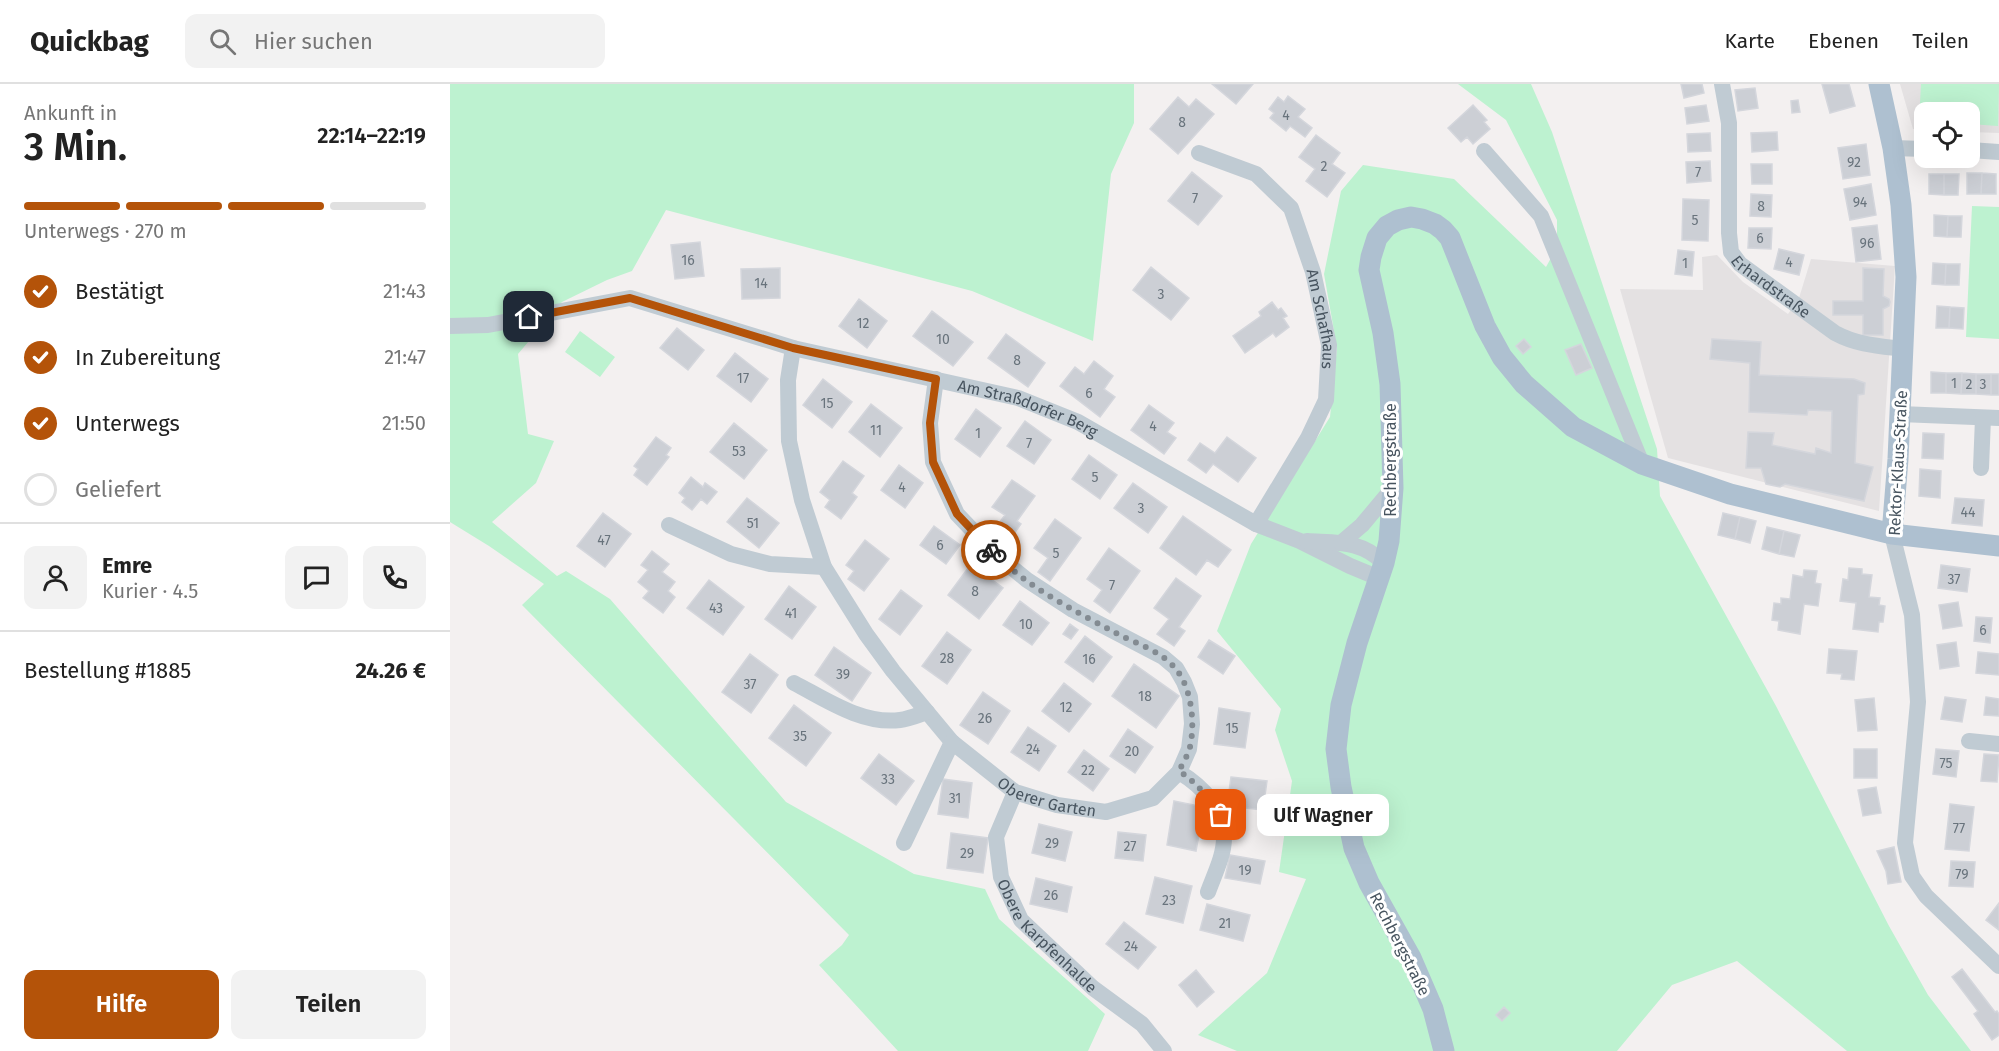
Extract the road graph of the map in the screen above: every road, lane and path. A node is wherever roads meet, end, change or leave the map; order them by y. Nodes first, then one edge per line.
1 (1722, 84) edge
2 (1879, 84) edge
3 (1893, 148) junction
4 (1914, 149) edge
5 (1484, 151) dead end
6 (1980, 151) edge
7 (1999, 152) edge
8 (1199, 153) dead end
9 (450, 326) edge
10 (793, 348) junction
11 (1904, 349) junction
12 (936, 379) junction
13 (1900, 414) junction
14 (1991, 418) edge
15 (1642, 464) junction
16 (1981, 468) dead end
17 (1393, 488) junction
18 (1256, 524) junction
19 (669, 525) dead end
20 (1892, 534) junction
21 (1300, 541) junction
22 (1341, 543) junction
23 (1999, 546) edge
24 (824, 567) junction
25 (1382, 571) junction
26 (794, 682) dead end
27 (927, 712) junction
28 (952, 741) junction
29 (1968, 741) dead end
30 (1999, 744) edge
31 (1179, 771) junction
32 (1015, 792) junction
33 (904, 843) dead end
34 (1208, 892) dead end
35 (1999, 966) edge
36 (1164, 1051) edge
37 (1444, 1051) edge

1 - 11 street, Erhardstraße
2 - 3 main road, Rektor-Klaus-Straße
3 - 4 street
3 - 11 main road, Rektor-Klaus-Straße
5 - 15 street
6 - 7 street
8 - 18 street, Am Schafhaus
9 - 10 street, Am Straßdorfer Berg
10 - 12 street, Am Straßdorfer Berg
10 - 24 street, Oberer Garten
11 - 13 main road, Rektor-Klaus-Straße
12 - 18 street, Am Straßdorfer Berg
12 - 31 street, Oberer Garten
13 - 14 street
13 - 20 main road, Rektor-Klaus-Straße
14 - 16 street
15 - 17 main road, Rechbergstraße
15 - 20 main road, Rechbergstraße
17 - 22 street
17 - 25 main road, Rechbergstraße
18 - 21 street, Am Straßdorfer Berg
19 - 24 street
20 - 23 main road, Rechbergstraße
20 - 35 street, Rektor-Klaus-Straße
21 - 22 street, Am Straßdorfer Berg
21 - 25 street, Am Straßdorfer Berg
22 - 25 street, Am Straßdorfer Berg
24 - 27 street, Oberer Garten
25 - 37 main road, Rechbergstraße
26 - 27 street
27 - 28 street, Oberer Garten
28 - 32 street, Oberer Garten
28 - 33 street
29 - 30 street
31 - 32 street, Oberer Garten
31 - 34 street
32 - 36 street, Obere Karpfenhalde

